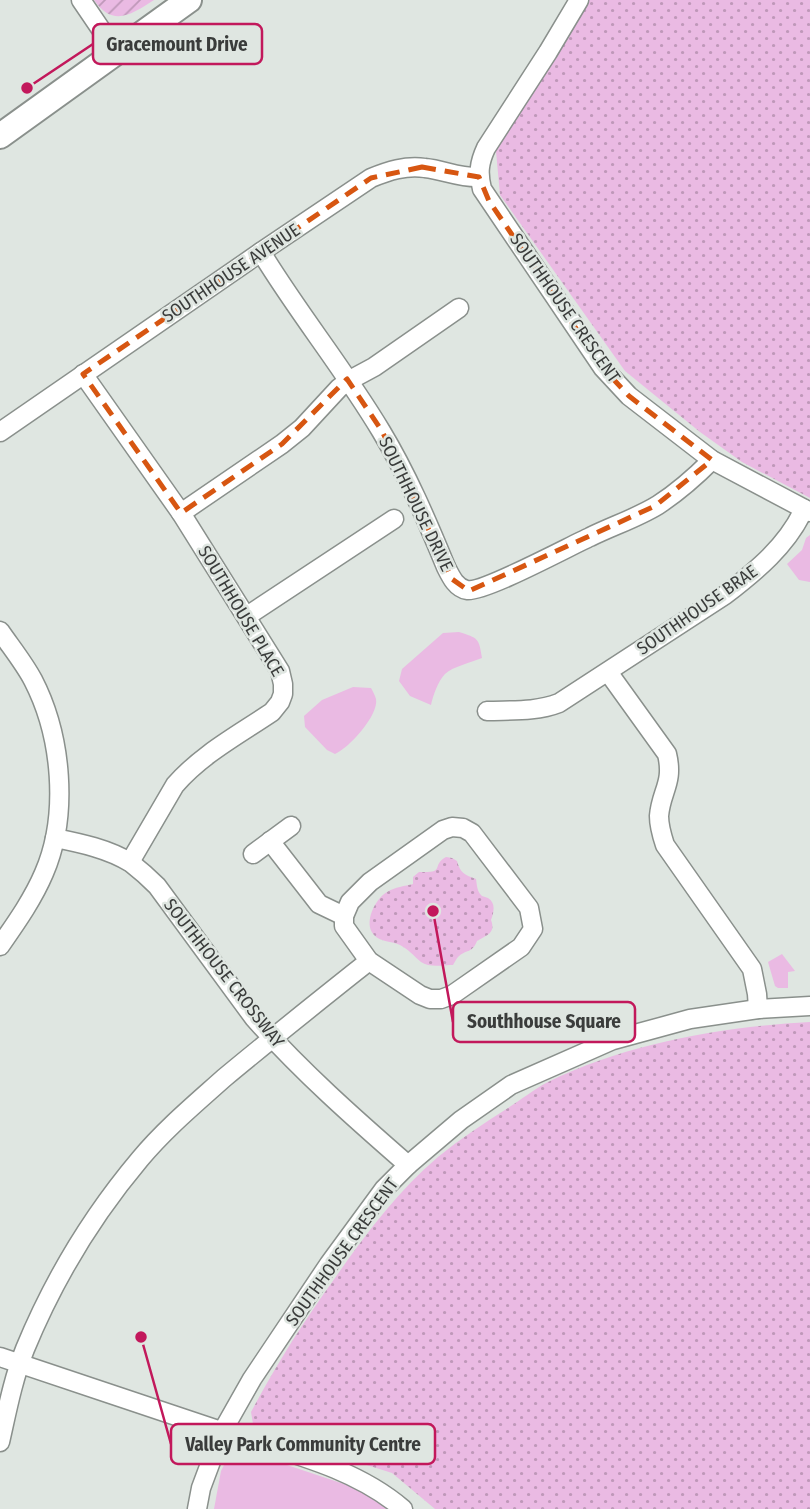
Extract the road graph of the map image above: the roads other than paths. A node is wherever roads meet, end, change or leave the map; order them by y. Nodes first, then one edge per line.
1 (81, 0) edge
2 (189, 0) edge
3 (579, 0) edge
4 (117, 53) junction
5 (0, 136) edge
6 (479, 177) junction
7 (261, 252) junction
8 (459, 308) dead end
9 (83, 374) junction
10 (348, 381) junction
11 (0, 432) edge
12 (712, 460) junction
13 (807, 510) edge
14 (181, 513) junction
15 (394, 519) dead end
16 (247, 616) junction
17 (0, 631) edge
18 (608, 672) junction
19 (487, 710) dead end
20 (291, 826) dead end
21 (55, 838) junction
22 (271, 841) junction
23 (253, 854) dead end
24 (130, 862) junction
25 (344, 916) junction
26 (0, 946) edge
27 (369, 961) junction
28 (810, 1006) edge
29 (758, 1009) junction
30 (272, 1039) junction
31 (408, 1165) junction
32 (0, 1357) edge
33 (20, 1364) junction
34 (222, 1432) junction
35 (0, 1442) edge
36 (197, 1509) edge
37 (403, 1509) edge

1 - 4 street
2 - 4 main road
3 - 6 street
4 - 5 main road
6 - 7 street, SOUTHHOUSE AVENUE
6 - 12 street, SOUTHHOUSE CRESCENT
7 - 9 street, SOUTHHOUSE AVENUE
7 - 10 street, SOUTHHOUSE DRIVE
8 - 10 street
9 - 11 street, SOUTHHOUSE AVENUE
9 - 14 street, SOUTHHOUSE PLACE
10 - 12 street, SOUTHHOUSE DRIVE
10 - 14 street
12 - 13 street, SOUTHHOUSE CRESCENT
13 - 18 street, SOUTHHOUSE BRAE
14 - 16 street, SOUTHHOUSE PLACE
15 - 16 street
16 - 24 street, SOUTHHOUSE PLACE
17 - 21 street
18 - 19 street, SOUTHHOUSE BRAE
18 - 29 street
20 - 22 street
21 - 24 street, SOUTHHOUSE CROSSWAY
21 - 26 street
22 - 23 street
22 - 25 street
24 - 30 street, SOUTHHOUSE CROSSWAY
25 - 27 street
25 - 27 street
27 - 30 street
28 - 29 street, SOUTHHOUSE CRESCENT
29 - 31 street, SOUTHHOUSE CRESCENT
30 - 31 street, SOUTHHOUSE CROSSWAY
30 - 33 street
31 - 34 street, SOUTHHOUSE CRESCENT
32 - 33 street
33 - 34 street
33 - 35 street
34 - 36 street, SOUTHHOUSE CRESCENT
34 - 37 street

